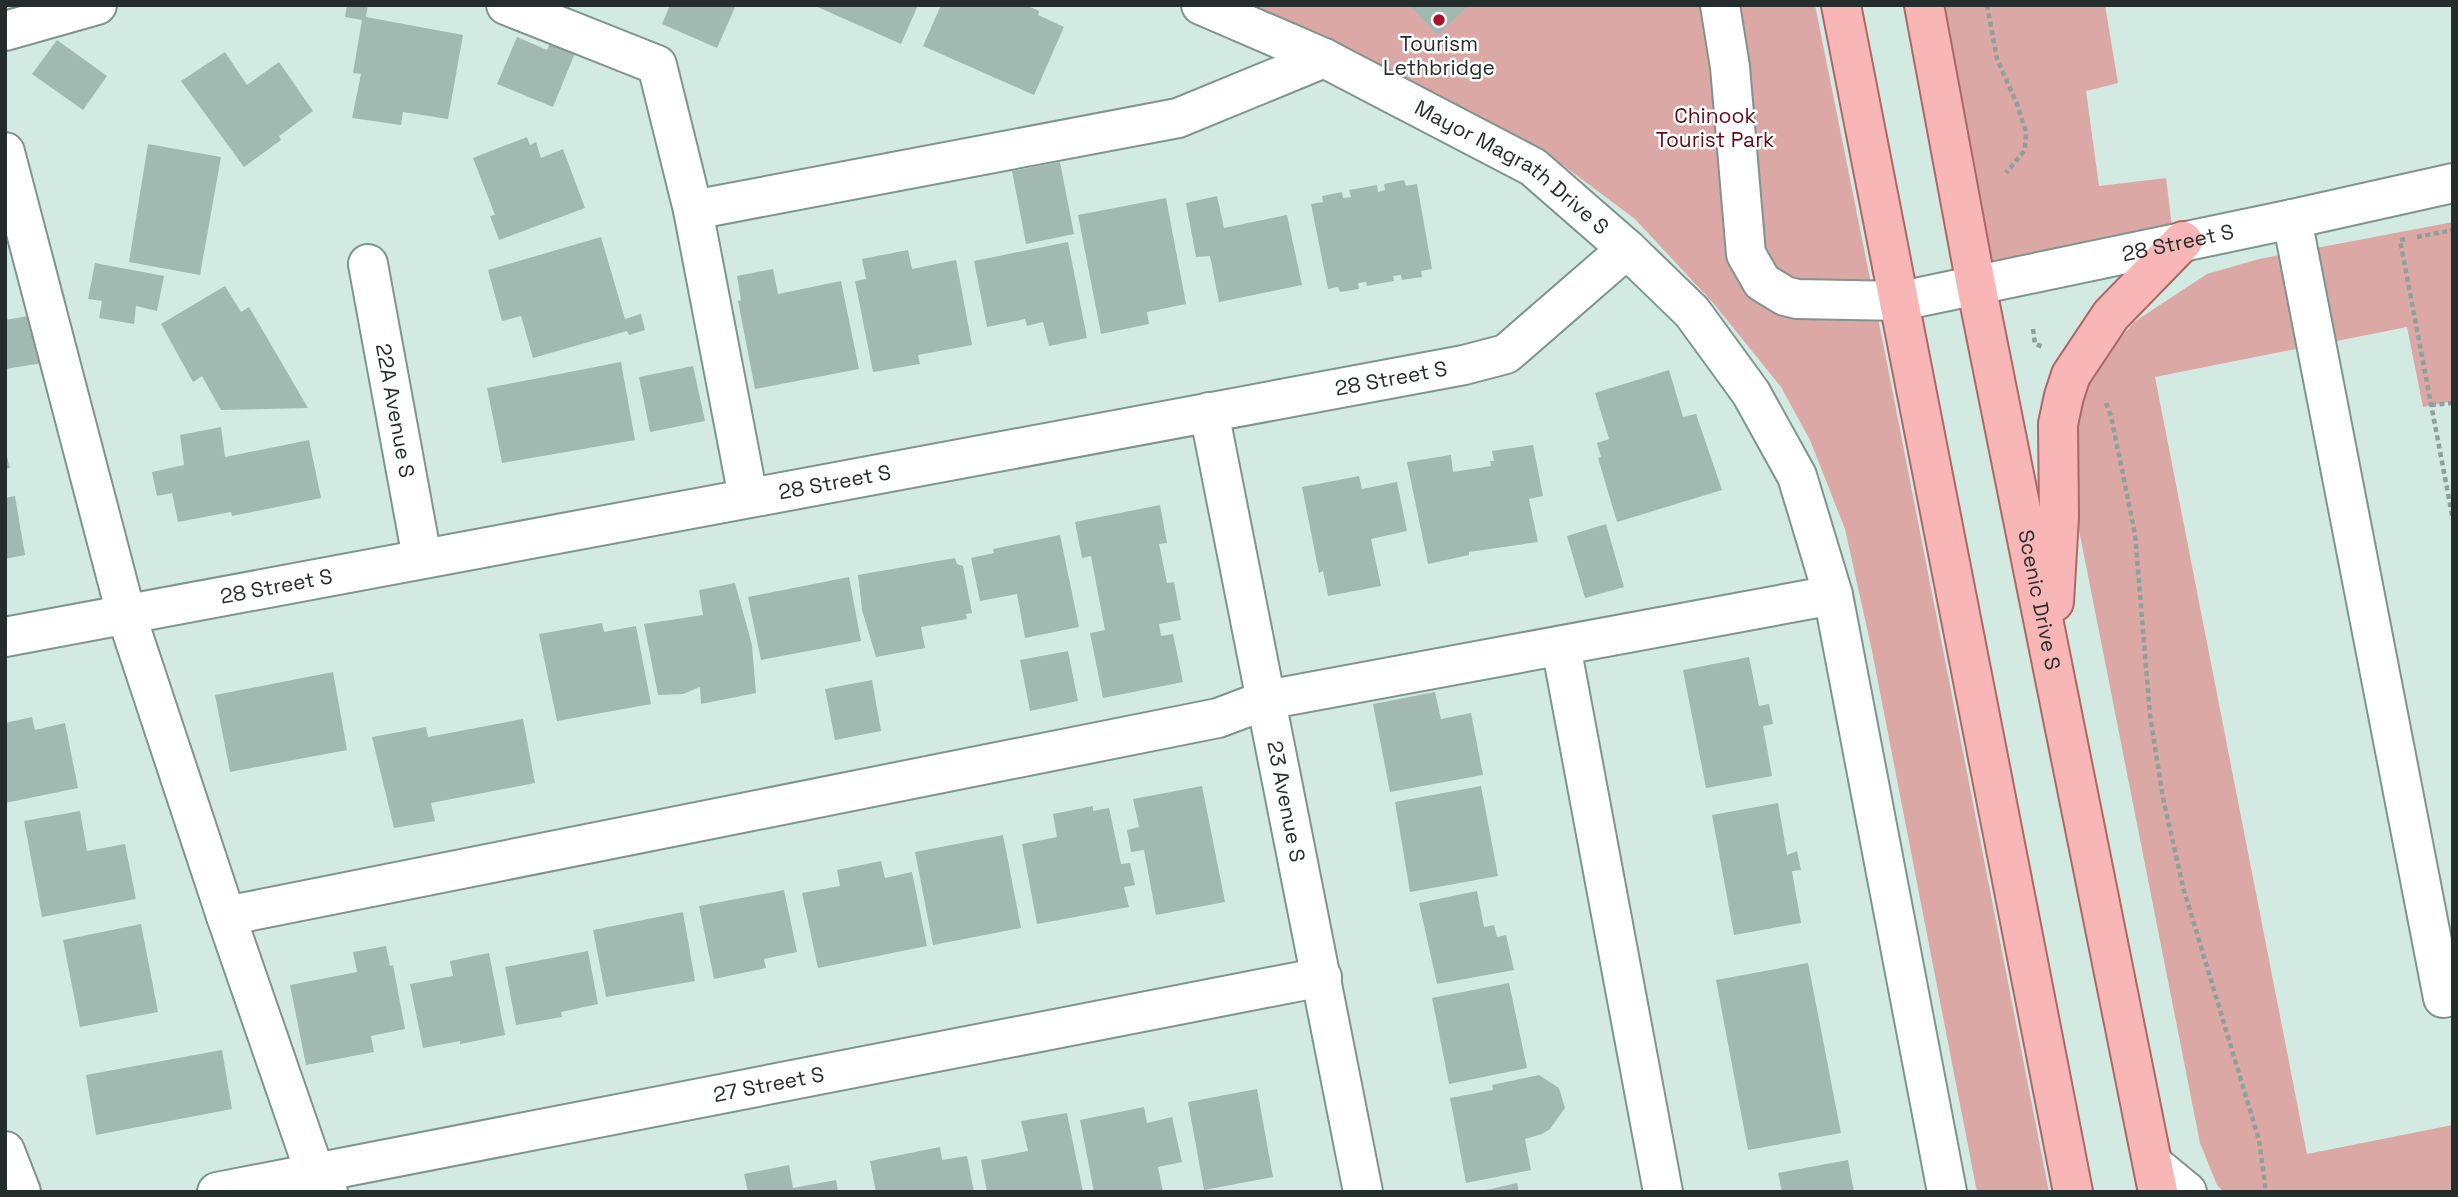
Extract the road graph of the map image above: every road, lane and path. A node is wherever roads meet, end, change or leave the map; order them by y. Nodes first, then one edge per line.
1 (97, 5) edge
2 (506, 5) edge
3 (1201, 5) edge
4 (1720, 5) edge
5 (1841, 5) edge
6 (1924, 5) edge
7 (1987, 5) edge
8 (5, 31) edge
9 (1324, 58) junction
10 (5, 152) edge
11 (2006, 173) dead end
12 (2453, 183) edge
13 (693, 210) junction
14 (2292, 219) junction
15 (2453, 230) edge
16 (2400, 240) junction
17 (2183, 242) junction
18 (2387, 243) dead end
19 (1627, 249) junction
20 (368, 264) dead end
21 (1976, 285) junction
22 (1900, 301) junction
23 (2033, 329) dead end
24 (2046, 349) dead end
25 (2101, 391) dead end
26 (2453, 403) edge
27 (2431, 405) junction
28 (1209, 412) junction
29 (748, 497) junction
30 (2453, 520) edge
31 (422, 558) junction
32 (1833, 595) junction
33 (127, 614) junction
34 (5, 637) edge
35 (1561, 646) junction
36 (2051, 657) junction
37 (1266, 700) junction
38 (226, 916) junction
39 (1322, 977) junction
40 (2453, 996) edge
41 (5, 1151) edge
42 (2156, 1178) edge
43 (322, 1182) edge
44 (21, 1192) edge
45 (217, 1192) edge
46 (1363, 1192) edge
47 (1663, 1192) edge
48 (1947, 1192) edge
49 (2073, 1192) edge
50 (2187, 1192) edge
51 (2266, 1192) edge

1 - 8 street
2 - 13 street
3 - 9 street, Mayor Magrath Drive S
4 - 22 street, 28 Street S
5 - 22 main road
6 - 21 main road, Scenic Drive S
7 - 11 path
9 - 13 street
9 - 19 street, Mayor Magrath Drive S
10 - 33 street
12 - 14 street, 28 Street S
13 - 29 street
14 - 17 street, 28 Street S
14 - 40 street
15 - 16 path
16 - 18 path
16 - 27 path
17 - 21 street, 28 Street S
17 - 36 main road
19 - 28 street, 28 Street S
19 - 32 street
20 - 31 street, 22A Avenue S
21 - 22 street, 28 Street S
21 - 36 main road, Scenic Drive S
22 - 49 main road
23 - 24 path
25 - 51 path
26 - 27 path
27 - 30 path
28 - 29 street, 28 Street S
28 - 37 street, 23 Avenue S
29 - 31 street, 28 Street S
31 - 33 street, 28 Street S
32 - 35 street
32 - 48 street
33 - 34 street, 28 Street S
33 - 38 street
35 - 37 street
35 - 47 street
36 - 42 main road, Scenic Drive S
37 - 38 street
37 - 39 street, 23 Avenue S
38 - 43 street
39 - 43 street, 27 Street S
39 - 46 street, 23 Avenue S
41 - 44 street
42 - 50 street
43 - 45 street, 27 Street S

